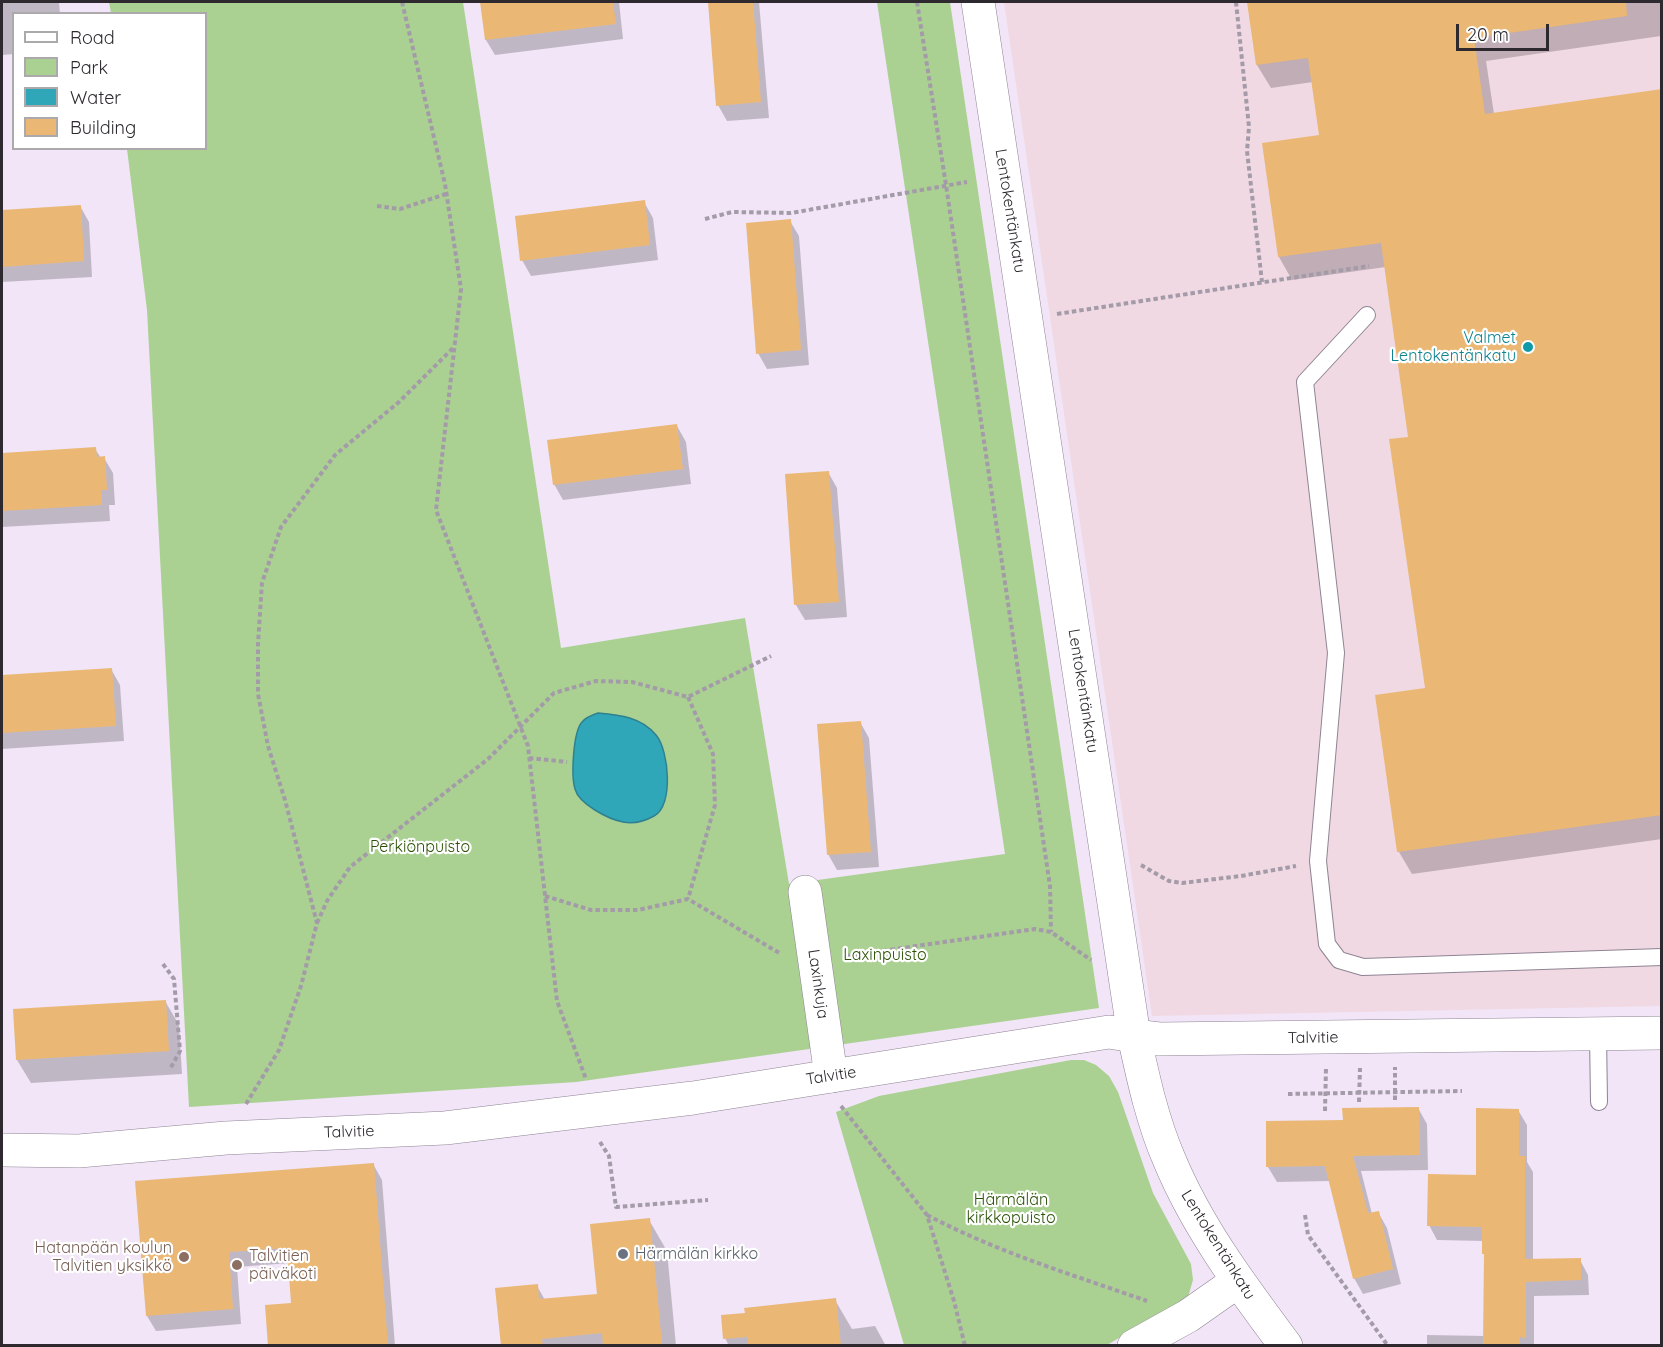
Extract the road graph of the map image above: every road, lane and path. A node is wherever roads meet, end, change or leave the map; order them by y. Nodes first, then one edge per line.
1 (402, 2) edge
2 (917, 2) edge
3 (978, 2) edge
4 (1236, 2) edge
5 (967, 182) dead end
6 (946, 185) junction
7 (446, 195) junction
8 (377, 206) dead end
9 (705, 219) dead end
10 (1368, 266) dead end
11 (1262, 282) junction
12 (1050, 315) dead end
13 (1367, 315) dead end
14 (454, 347) junction
15 (771, 657) dead end
16 (688, 697) junction
17 (521, 728) junction
18 (529, 758) junction
19 (567, 762) dead end
20 (1133, 861) dead end
21 (1318, 861) junction
22 (805, 892) dead end
23 (688, 899) dead end
24 (317, 923) junction
25 (1051, 933) dead end
26 (1662, 957) edge
27 (163, 964) dead end
28 (1662, 1033) edge
29 (1598, 1034) junction
30 (1134, 1036) junction
31 (1326, 1037) junction
32 (170, 1069) dead end
33 (831, 1076) junction
34 (1462, 1091) dead end
35 (1288, 1094) dead end
36 (1325, 1094) junction
37 (1599, 1102) dead end
38 (593, 1111) junction
39 (1325, 1111) dead end
40 (226, 1138) junction
41 (2, 1150) edge
42 (708, 1200) dead end
43 (927, 1215) junction
44 (1305, 1215) dead end
45 (1238, 1281) junction
46 (1188, 1316) junction
47 (965, 1346) edge
48 (1134, 1346) edge
49 (1286, 1346) edge
50 (1388, 1346) edge

1 - 7 path
2 - 6 path
3 - 30 street, Lentokentänkatu
4 - 11 path
5 - 6 path
6 - 9 path
6 - 25 path
7 - 8 path
7 - 14 path
10 - 11 path
11 - 12 path
13 - 21 lane
14 - 17 path
14 - 24 path
15 - 16 path
16 - 17 path
16 - 23 path
17 - 18 path
17 - 24 path
18 - 19 path
18 - 38 path
20 - 21 path
21 - 26 lane
22 - 33 street, Laxinkuja
24 - 40 path
27 - 32 path
28 - 29 street, Talvitie
29 - 31 street, Talvitie
29 - 37 lane
30 - 31 street, Talvitie
30 - 33 street, Talvitie
30 - 45 street, Lentokentänkatu
31 - 36 path
33 - 38 street, Talvitie
33 - 43 path
34 - 36 path
35 - 36 path
36 - 39 path
38 - 40 street, Talvitie
38 - 42 path
40 - 41 street, Talvitie
43 - 46 path
43 - 47 path
44 - 50 path
45 - 46 street
45 - 49 street, Lentokentänkatu
46 - 48 street

